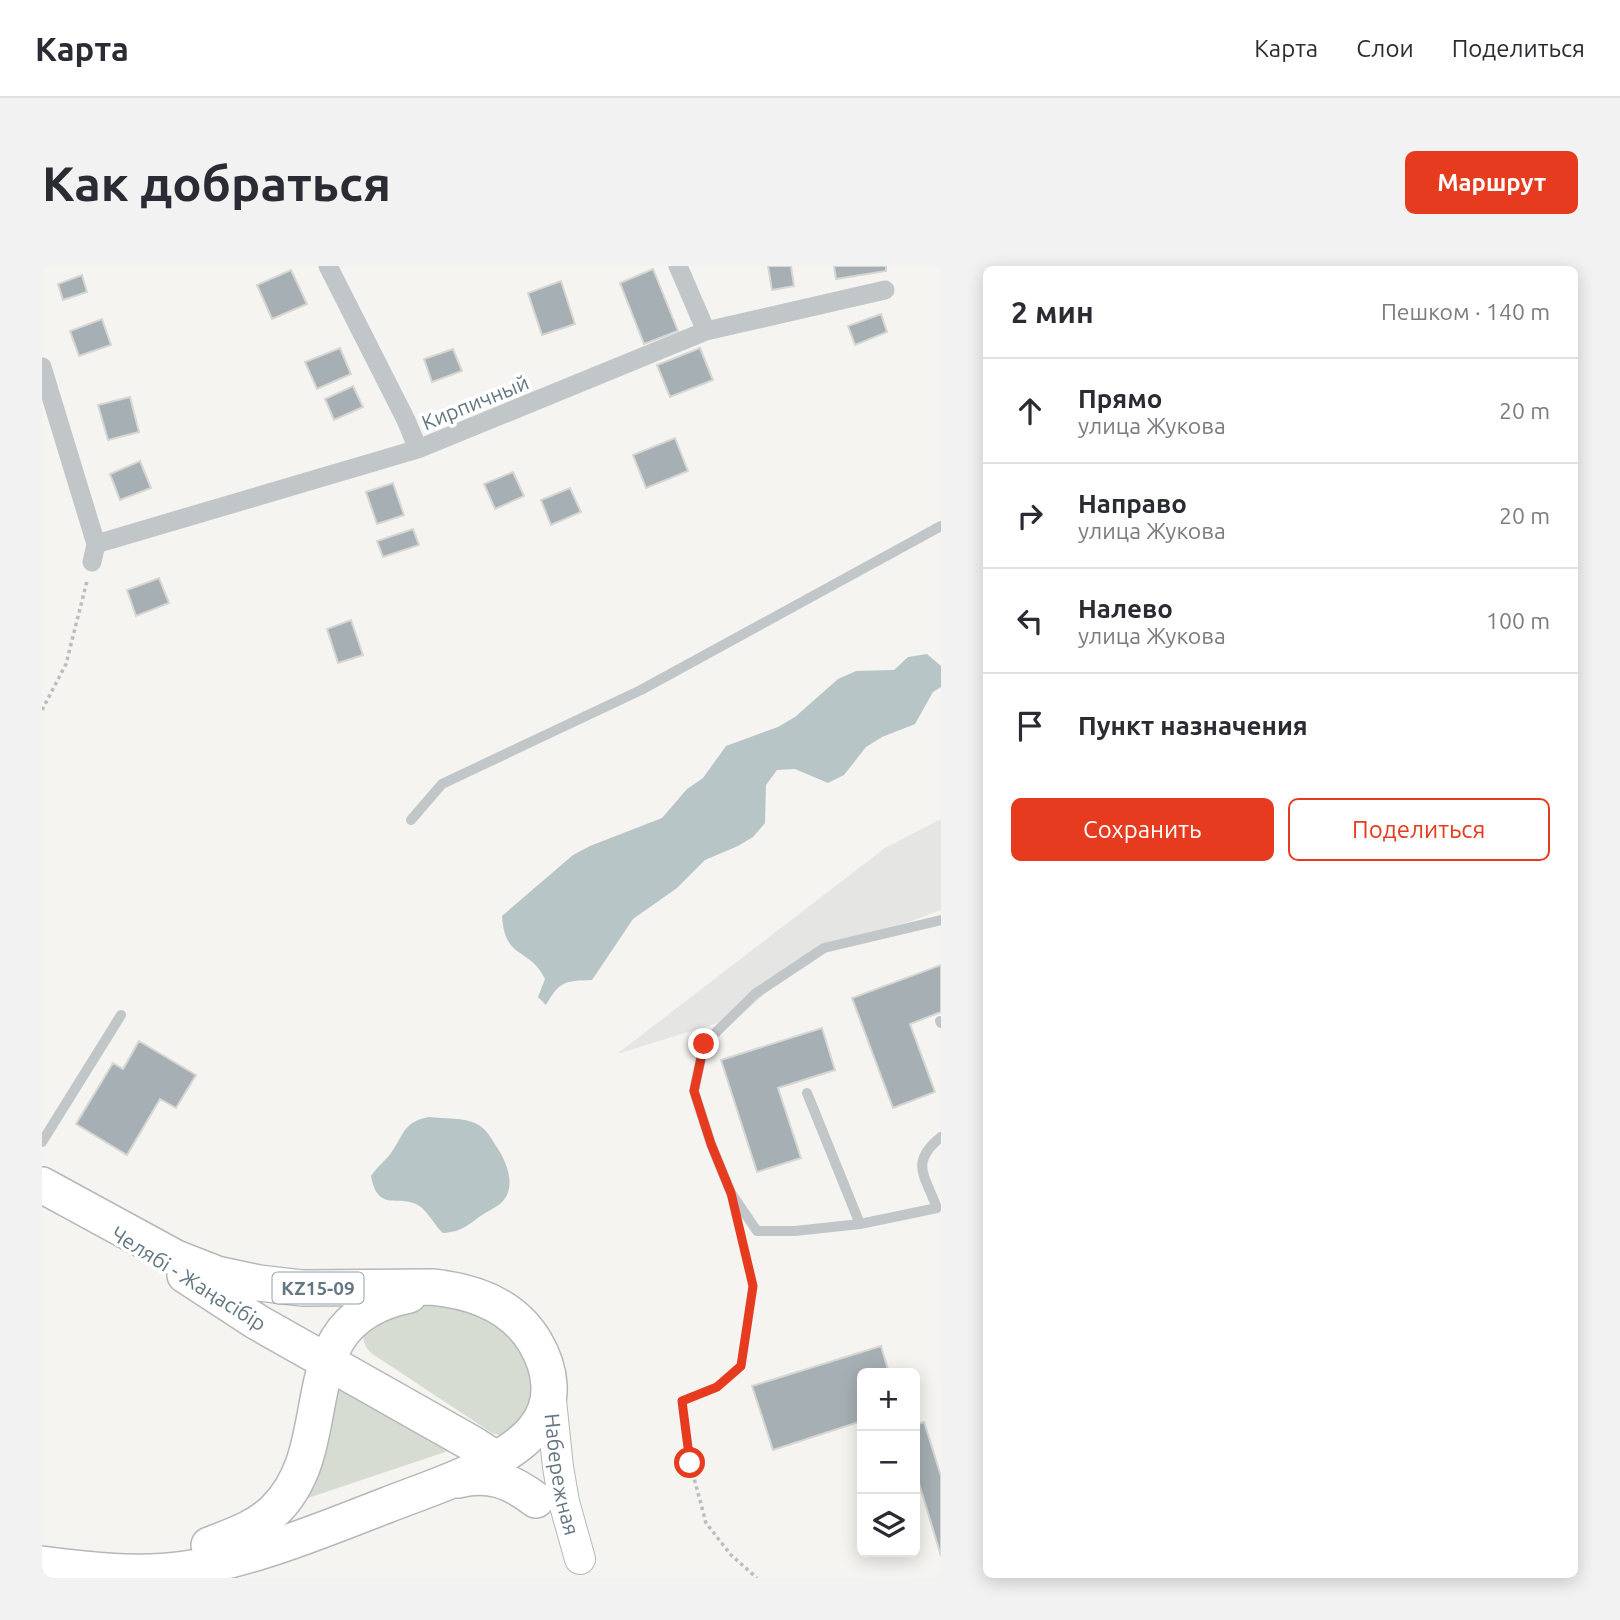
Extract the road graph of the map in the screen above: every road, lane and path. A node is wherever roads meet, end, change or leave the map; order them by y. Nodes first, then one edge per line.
1 (328, 266) edge
2 (678, 266) edge
3 (885, 290) dead end
4 (706, 331) junction
5 (42, 367) edge
6 (418, 449) junction
7 (941, 526) edge
8 (94, 553) junction
9 (42, 710) edge
10 (411, 820) dead end
11 (941, 920) edge
12 (121, 1015) dead end
13 (807, 1093) dead end
14 (941, 1137) edge
15 (42, 1142) edge
16 (48, 1189) edge
17 (939, 1209) edge
18 (860, 1224) junction
19 (740, 1233) dead end
20 (448, 1288) junction
21 (365, 1311) junction
22 (326, 1360) junction
23 (550, 1387) junction
24 (386, 1395) junction
25 (496, 1459) junction
26 (432, 1488) junction
27 (536, 1500) junction
28 (42, 1544) edge
29 (42, 1564) edge
30 (585, 1569) edge
31 (757, 1578) edge

1 - 6 street
2 - 4 street
3 - 4 street, Кирпичный
4 - 6 street, Кирпичный
5 - 8 street
6 - 8 street, Кирпичный
7 - 10 lane
8 - 9 path
11 - 18 lane
12 - 15 lane
13 - 18 lane
14 - 17 lane
16 - 20 highway, KZ15-09
16 - 22 highway, Челябі - Жаңасібір / KZ15-09
17 - 18 lane
19 - 31 path
20 - 21 highway
20 - 23 highway, KZ15-09
21 - 22 highway
21 - 24 highway
22 - 24 highway, KZ15-09
22 - 28 highway
23 - 25 highway
23 - 30 main road, Набережная
24 - 25 highway, KZ15-09
25 - 26 highway
25 - 27 main road, Набережная
26 - 27 highway
26 - 29 highway
27 - 30 main road, Набережная

